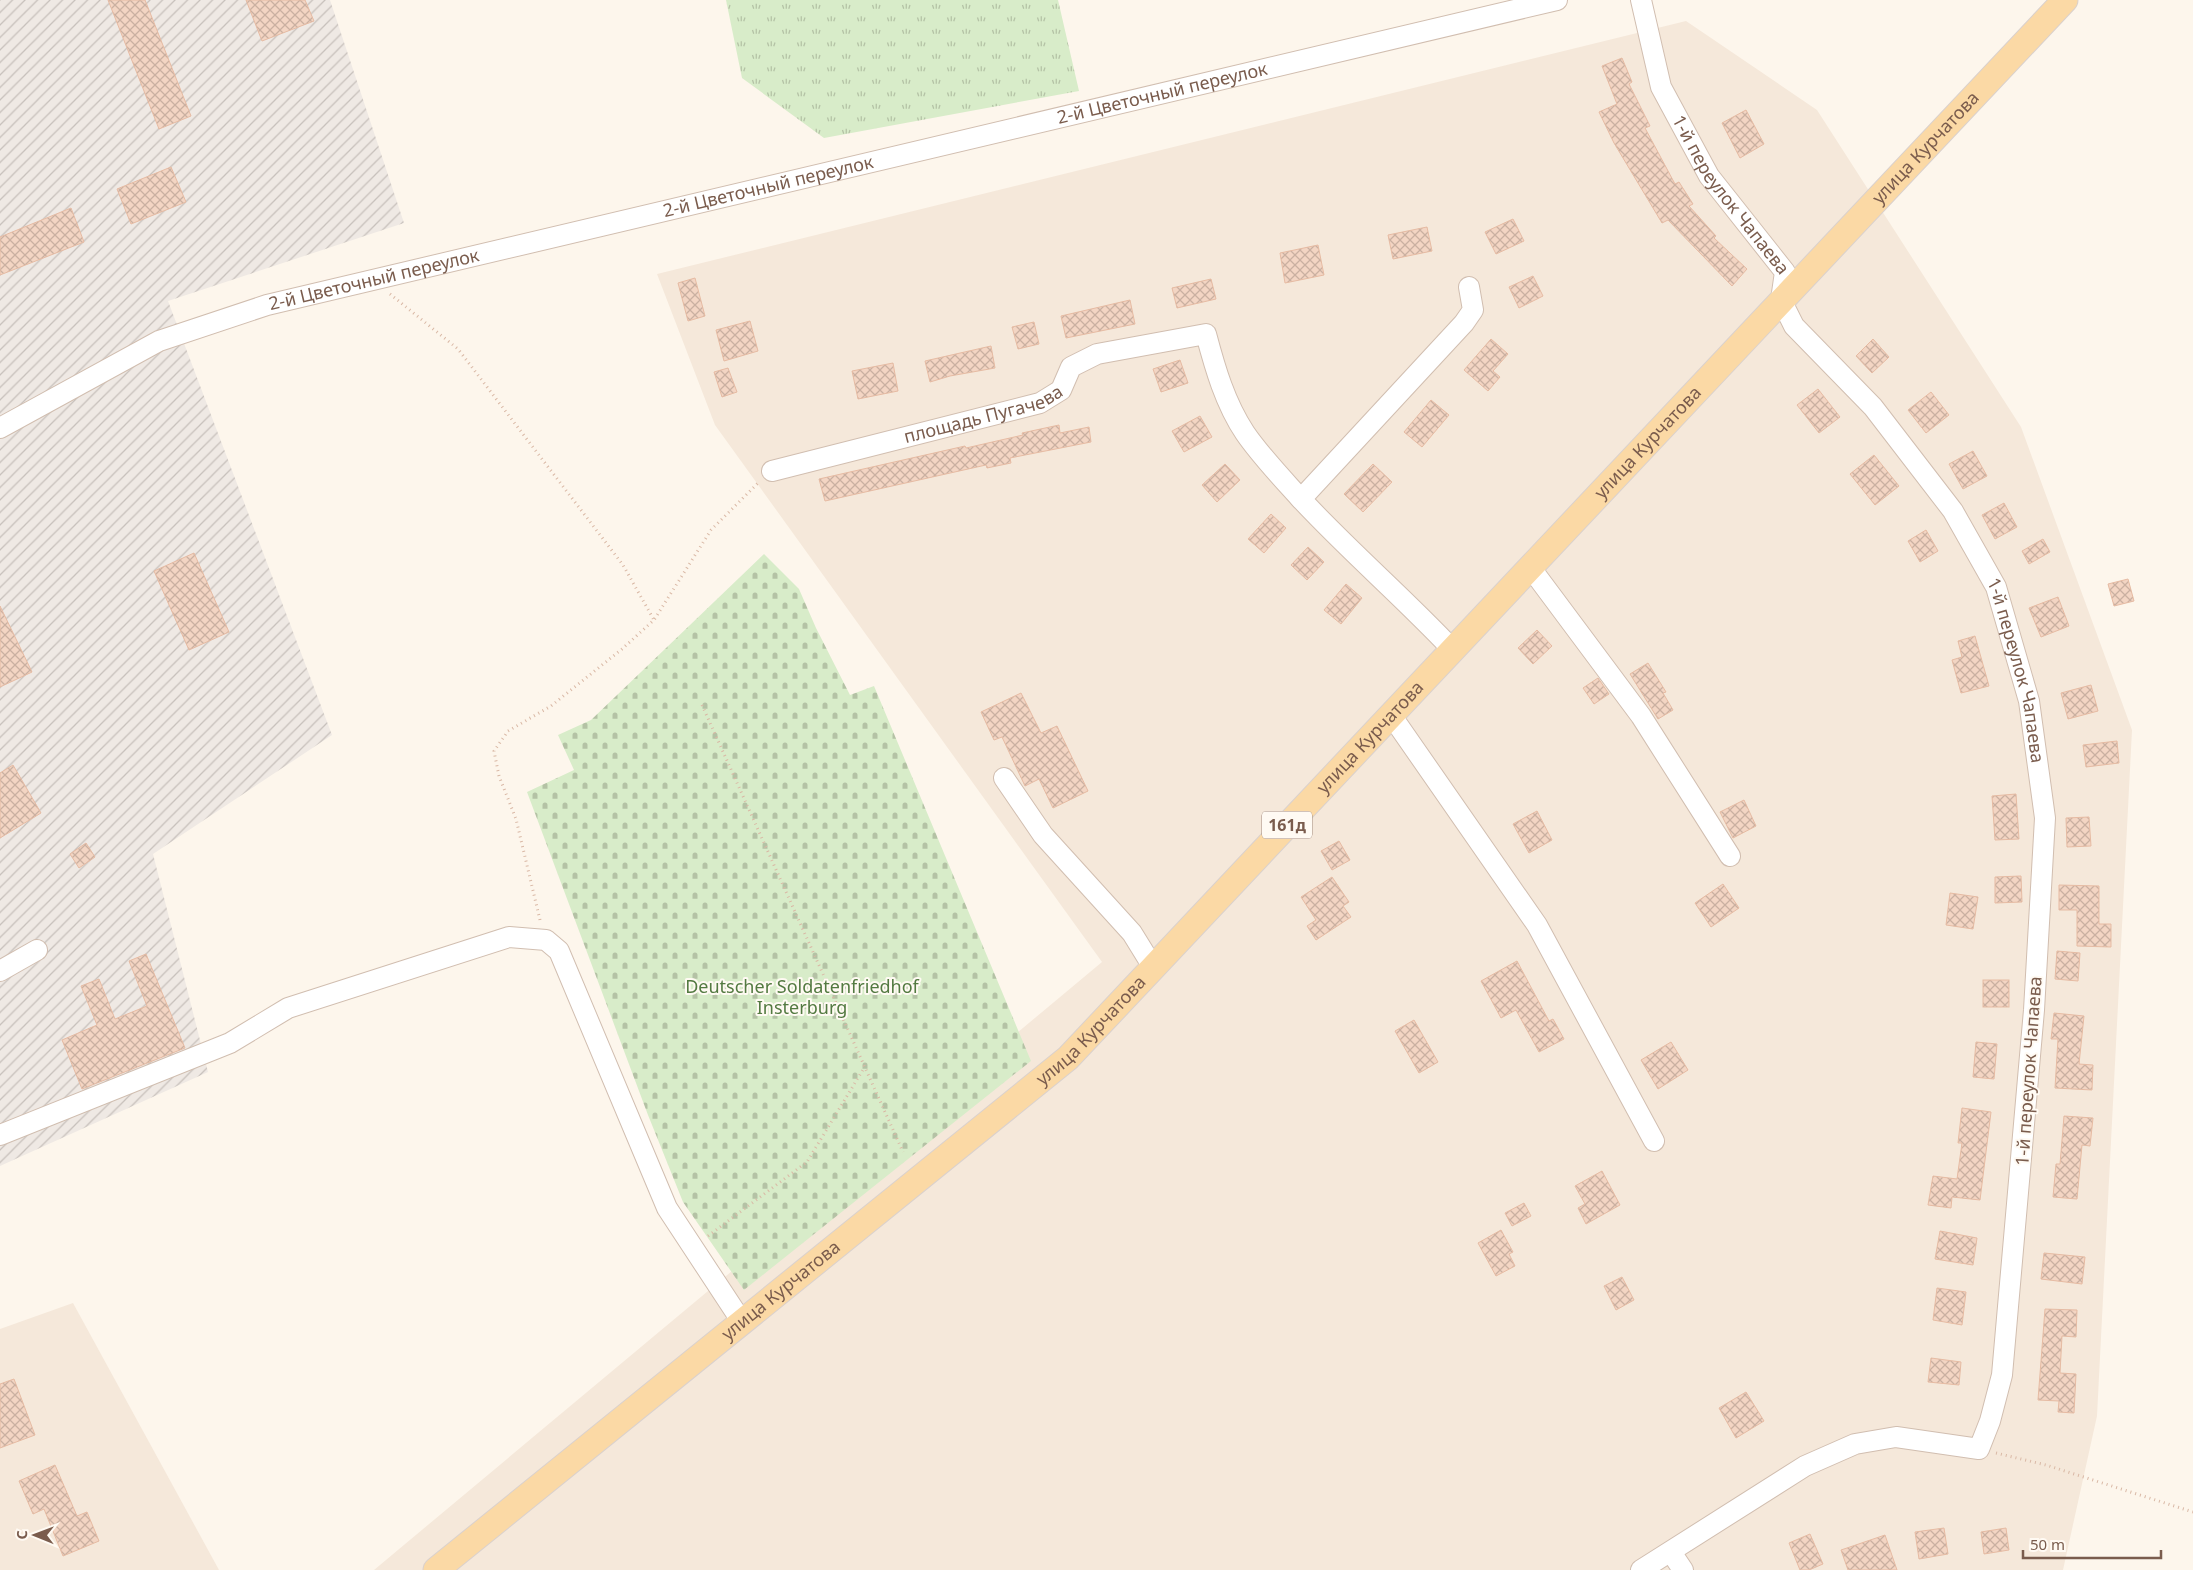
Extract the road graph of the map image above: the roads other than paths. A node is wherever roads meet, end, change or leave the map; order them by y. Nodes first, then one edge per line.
1 (1557, 0) edge
2 (1641, 0) edge
3 (2065, 0) edge
4 (1469, 287) dead end
5 (1781, 300) junction
6 (0, 428) edge
7 (772, 471) road end
8 (1301, 499) junction
9 (1530, 567) junction
10 (1452, 650) junction
11 (1391, 715) junction
12 (1004, 778) dead end
13 (1730, 856) dead end
14 (38, 950) dead end
15 (1153, 968) junction
16 (0, 971) edge
17 (0, 1135) edge
18 (1654, 1141) dead end
19 (742, 1322) junction
20 (1671, 1552) junction
21 (436, 1570) edge
22 (1641, 1570) edge
23 (1683, 1570) edge

1 - 6 street, 2-й Цветочный переулок
2 - 5 street, 1-й переулок Чапаева
3 - 5 main road, улица Курчатова / 161д
4 - 8 street
5 - 9 main road, улица Курчатова / 161д
5 - 20 street, 1-й переулок Чапаева
7 - 8 street, площадь Пугачева
8 - 10 street
9 - 10 main road, улица Курчатова / 161д
9 - 13 street
10 - 11 main road, улица Курчатова / 161д
11 - 15 main road, улица Курчатова / 161д
11 - 18 street
12 - 15 street
14 - 16 street
15 - 19 main road, улица Курчатова / 161д
17 - 19 street
19 - 21 main road, улица Курчатова / 161д
20 - 22 street
20 - 23 street

